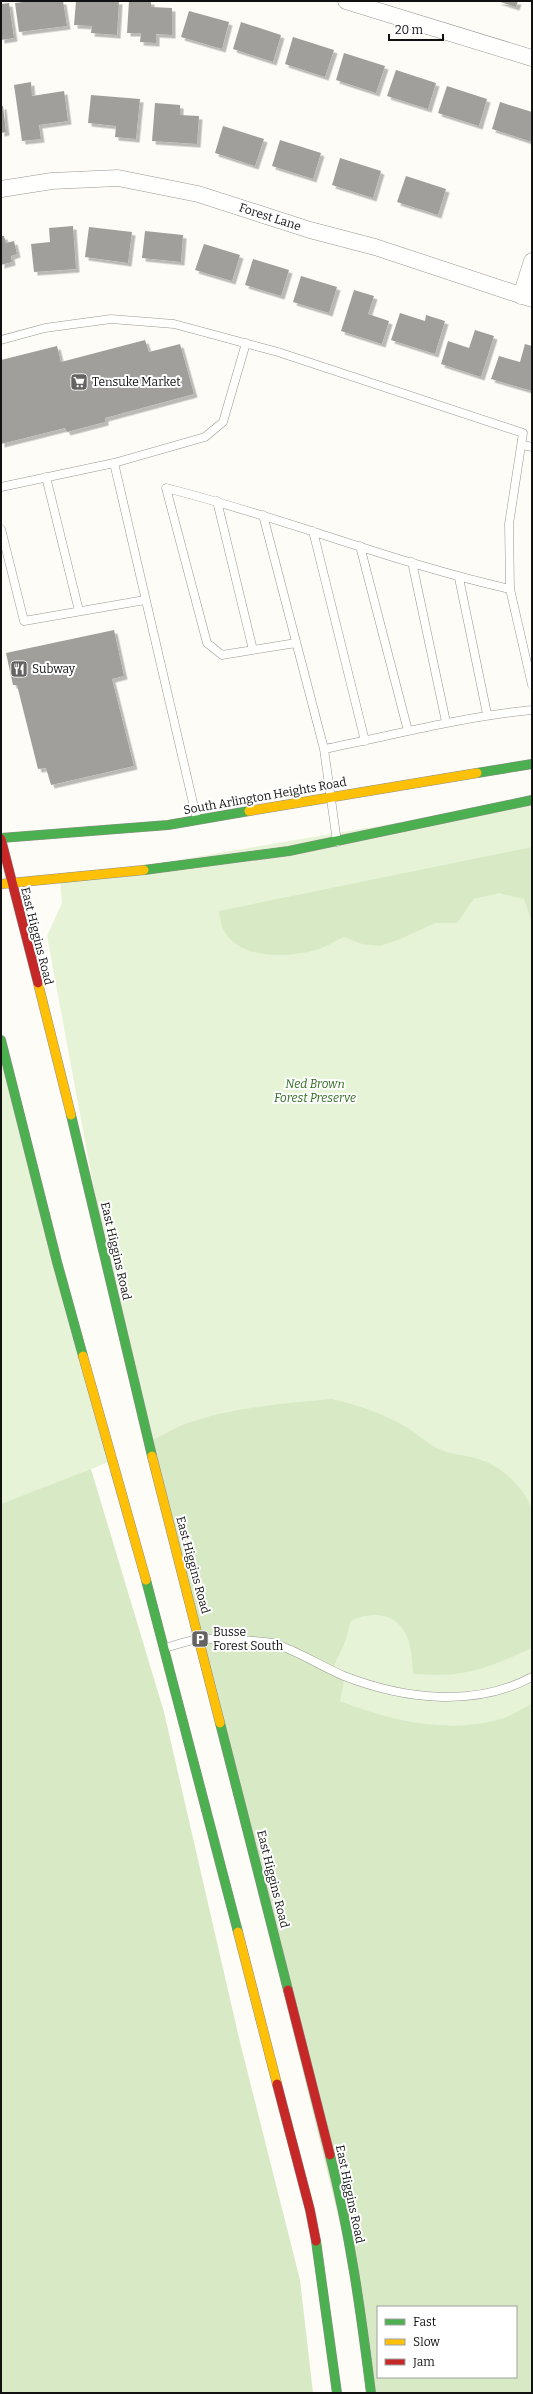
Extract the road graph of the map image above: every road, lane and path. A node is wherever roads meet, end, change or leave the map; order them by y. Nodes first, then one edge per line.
1 (346, 1) edge
2 (532, 58) edge
3 (1, 189) edge
4 (532, 261) edge
5 (526, 297) edge
6 (1, 340) edge
7 (246, 343) junction
8 (523, 445) junction
9 (532, 447) edge
10 (114, 463) junction
11 (46, 477) junction
12 (1, 487) edge
13 (217, 501) junction
14 (263, 515) junction
15 (1, 529) edge
16 (313, 531) junction
17 (360, 546) junction
18 (412, 562) junction
19 (459, 578) junction
20 (510, 589) junction
21 (144, 600) junction
22 (80, 611) junction
23 (296, 643) junction
24 (253, 650) junction
25 (532, 686) edge
26 (532, 710) edge
27 (488, 714) junction
28 (446, 722) junction
29 (408, 731) junction
30 (365, 741) junction
31 (324, 749) junction
32 (532, 764) edge
33 (331, 796) junction
34 (532, 800) edge
35 (198, 820) junction
36 (1, 838) edge
37 (337, 842) junction
38 (12, 883) junction
39 (1, 884) edge
40 (1, 1040) edge
41 (200, 1639) junction
42 (164, 1648) junction
43 (532, 1677) edge
44 (337, 2393) edge
45 (371, 2393) edge

1 - 2 street
3 - 5 street, Forest Lane
4 - 5 street
6 - 7 lane
7 - 8 lane
7 - 10 lane
8 - 9 lane
8 - 20 lane
10 - 11 lane
10 - 21 lane
11 - 12 lane
11 - 22 lane
13 - 14 lane
13 - 24 lane
13 - 24 lane
14 - 16 lane
14 - 23 lane
15 - 22 lane
16 - 17 lane
16 - 30 lane
17 - 18 lane
17 - 29 lane
18 - 19 lane
18 - 28 lane
19 - 20 lane
19 - 27 lane
20 - 25 lane
21 - 22 lane
21 - 35 lane
23 - 24 lane
23 - 31 lane
26 - 27 lane
27 - 28 lane
28 - 29 lane
29 - 30 lane
30 - 31 lane
31 - 33 lane
32 - 33 main road, South Arlington Heights Road
33 - 35 main road, South Arlington Heights Road
33 - 37 lane
34 - 37 main road
35 - 36 main road, South Arlington Heights Road
36 - 38 main road, East Higgins Road
37 - 38 main road
38 - 39 main road
38 - 41 main road, East Higgins Road
40 - 42 main road
41 - 42 lane
41 - 43 lane
41 - 45 main road, East Higgins Road
42 - 44 main road

